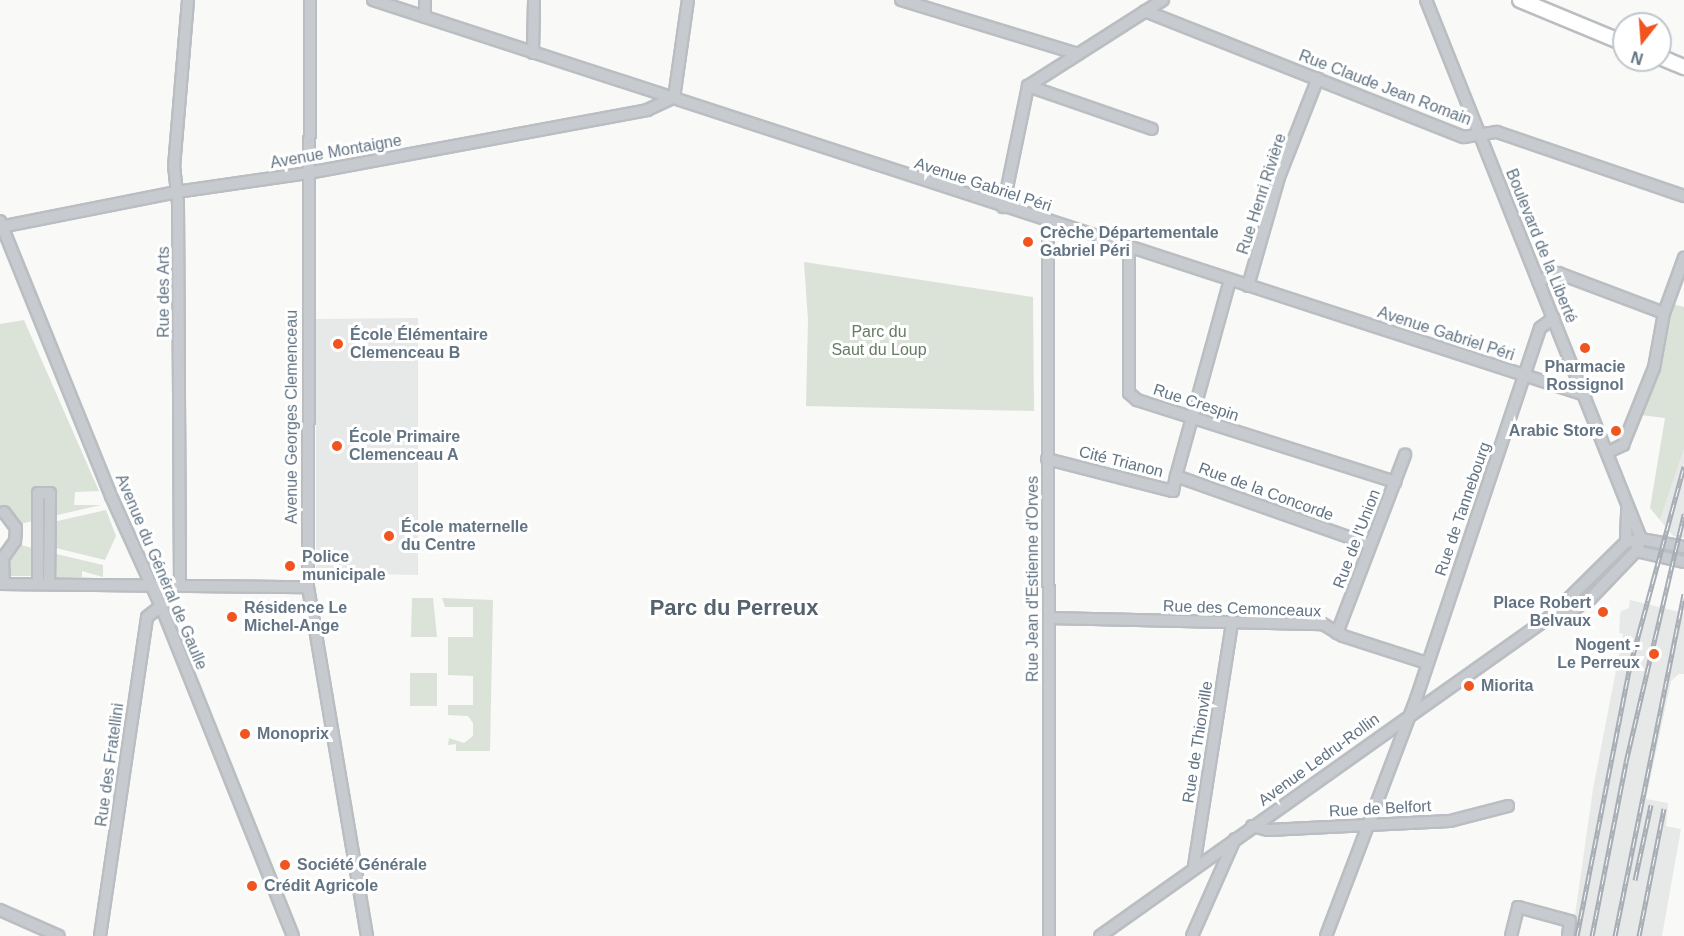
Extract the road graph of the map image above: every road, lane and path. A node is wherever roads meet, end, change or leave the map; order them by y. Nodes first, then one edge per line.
1 (188, 0) edge
2 (309, 0) edge
3 (373, 0) edge
4 (425, 0) edge
5 (534, 0) edge
6 (688, 0) edge
7 (901, 0) edge
8 (1163, 0) edge
9 (1426, 0) edge
10 (1520, 0) edge
11 (1145, 11) junction
12 (425, 17) junction
13 (1612, 38) edge
14 (534, 53) junction
15 (1078, 54) junction
16 (1318, 78) junction
17 (1028, 86) junction
18 (674, 98) junction
19 (1152, 129) dead end
20 (1481, 136) junction
21 (308, 173) junction
22 (176, 192) junction
23 (1684, 196) edge
24 (1003, 207) junction
25 (1048, 223) junction
26 (1, 224) edge
27 (1129, 247) junction
28 (1684, 258) edge
29 (1230, 280) junction
30 (1538, 281) junction
31 (1248, 286) junction
32 (1664, 313) junction
33 (1554, 318) junction
34 (1524, 375) junction
35 (1585, 395) junction
36 (1191, 418) junction
37 (1608, 452) junction
38 (1405, 455) dead end
39 (1047, 459) junction
40 (1176, 476) junction
41 (1395, 482) junction
42 (1628, 503) junction
43 (4, 512) dead end
44 (1641, 539) junction
45 (1626, 542) junction
46 (1368, 544) junction
47 (1684, 547) edge
48 (1636, 551) junction
49 (1684, 562) edge
50 (2, 584) edge
51 (43, 584) junction
52 (153, 585) junction
53 (180, 585) junction
54 (1584, 585) junction
55 (308, 587) junction
56 (161, 606) junction
57 (1565, 615) junction
58 (1551, 616) junction
59 (1049, 618) junction
60 (1232, 623) junction
61 (1338, 633) junction
62 (1427, 663) junction
63 (1408, 715) junction
64 (1508, 806) dead end
65 (1370, 823) junction
66 (1252, 826) junction
67 (1235, 839) junction
68 (1194, 866) junction
69 (0, 910) edge
70 (1103, 933) edge
71 (59, 936) edge
72 (100, 936) edge
73 (293, 936) edge
74 (367, 936) edge
75 (1048, 936) edge
76 (1090, 936) edge
77 (1192, 936) edge
78 (1326, 936) edge
79 (1511, 936) edge
80 (1568, 936) edge

1 - 22 street, Rue des Arts
2 - 21 street, Avenue Georges Clemenceau
3 - 12 street, Avenue Gabriel Péri
4 - 12 street
5 - 14 street
6 - 18 street
7 - 15 street
8 - 11 street
9 - 20 street, Boulevard de la Liberté
10 - 13 main road
11 - 15 street
11 - 16 street, Rue Claude Jean Romain
12 - 14 street, Avenue Gabriel Péri
14 - 18 street, Avenue Gabriel Péri
15 - 17 street
16 - 20 street, Rue Claude Jean Romain
16 - 31 street, Rue Henri Rivière
17 - 19 street
17 - 24 street
18 - 21 street, Avenue Montaigne
18 - 24 street, Avenue Gabriel Péri
20 - 23 street, Rue Claude Jean Romain
20 - 30 street, Boulevard de la Liberté
21 - 22 street, Avenue Montaigne
21 - 55 street, Avenue Georges Clemenceau
22 - 26 street, Avenue Montaigne
22 - 53 street, Rue des Arts
24 - 25 street, Avenue Gabriel Péri
25 - 27 street, Avenue Gabriel Péri
25 - 39 street, Rue Jean d'Estienne d'Orves
26 - 52 street, Avenue du Général de Gaulle
27 - 29 street, Avenue Gabriel Péri
27 - 36 street, Rue Crespin
28 - 32 street
29 - 31 street, Avenue Gabriel Péri
29 - 36 street, Rue de la Concorde
30 - 32 street
30 - 33 street, Boulevard de la Liberté
31 - 34 street, Avenue Gabriel Péri
32 - 37 street
33 - 34 street, Rue de Tannebourg
33 - 35 street, Boulevard de la Liberté
34 - 35 street, Avenue Gabriel Péri
34 - 62 street, Rue de Tannebourg
35 - 37 street, Boulevard de la Liberté
36 - 40 street, Rue de la Concorde
36 - 41 street, Rue Crespin
37 - 42 street, Boulevard de la Liberté
38 - 41 street, Rue de l'Union
39 - 40 street, Cité Trianon
39 - 59 street, Rue Jean d'Estienne d'Orves
40 - 46 street, Rue de la Concorde
41 - 46 street, Rue de l'Union
42 - 44 street, Boulevard de la Liberté
42 - 45 street, Boulevard de la Liberté
43 - 50 street
44 - 45 street
44 - 47 street
44 - 48 street
45 - 48 street
45 - 54 street, Avenue Ledru-Rollin
46 - 61 street, Rue de l'Union
48 - 49 street
48 - 57 street
50 - 51 street
51 - 51 street
51 - 52 street
52 - 53 street
52 - 56 street, Avenue du Général de Gaulle
53 - 55 street
54 - 57 street, Avenue Ledru-Rollin
54 - 58 street, Avenue Ledru-Rollin
55 - 74 street, Avenue Georges Clemenceau
56 - 72 street, Rue des Fratellini
56 - 73 street, Avenue du Général de Gaulle
57 - 58 street
58 - 63 street, Avenue Ledru-Rollin
59 - 60 street, Rue des Cemonceaux
59 - 75 street, Rue Jean d'Estienne d'Orves
60 - 61 street, Rue des Cemonceaux
60 - 68 street, Rue de Thionville
61 - 62 street, Rue des Cemonceaux
62 - 63 street, Rue de Tannebourg
63 - 65 street, Rue de Tannebourg
63 - 66 street, Avenue Ledru-Rollin
64 - 65 street, Rue de Belfort
65 - 66 street, Rue de Belfort
65 - 78 street, Rue de Tannebourg
66 - 67 street, Avenue Ledru-Rollin
67 - 68 street, Avenue Ledru-Rollin
67 - 77 street
68 - 70 street, Avenue Ledru-Rollin
69 - 71 street
70 - 76 street, Avenue Ledru-Rollin
79 - 80 street

